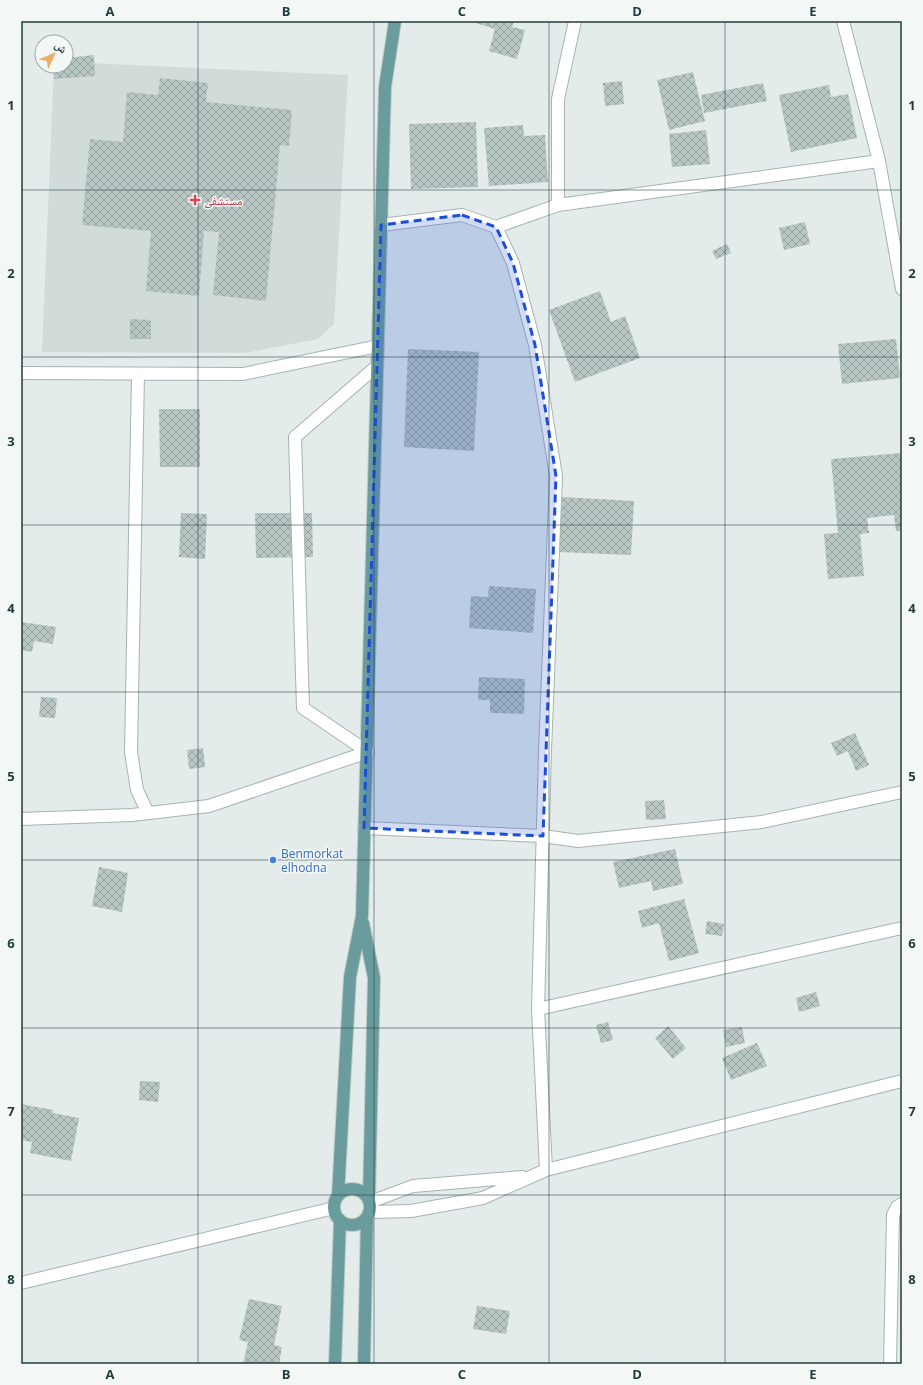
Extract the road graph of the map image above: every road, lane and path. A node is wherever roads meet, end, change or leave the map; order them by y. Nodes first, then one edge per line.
1 (395, 21) edge
2 (575, 21) edge
3 (843, 21) edge
4 (880, 161) junction
5 (558, 205) junction
6 (381, 225) junction
7 (496, 226) junction
8 (902, 289) edge
9 (378, 346) junction
10 (377, 366) junction
11 (21, 373) edge
12 (138, 374) junction
13 (368, 752) junction
14 (902, 792) edge
15 (148, 813) junction
16 (21, 819) edge
17 (364, 828) junction
18 (543, 836) junction
19 (362, 916) junction
20 (902, 928) edge
21 (538, 1009) junction
22 (902, 1081) edge
23 (546, 1170) junction
24 (531, 1176) junction
25 (338, 1196) junction
26 (902, 1204) edge
27 (369, 1207) junction
28 (334, 1208) junction
29 (340, 1220) junction
30 (21, 1283) edge
31 (335, 1364) edge
32 (364, 1364) edge
33 (890, 1364) edge

1 - 6 main road
2 - 5 street
3 - 4 street
4 - 5 street
4 - 8 street
5 - 7 street
6 - 7 street
6 - 9 main road
7 - 18 street
9 - 10 main road
9 - 12 street
10 - 13 main road
10 - 13 street
11 - 12 street
12 - 15 street
13 - 15 street
13 - 17 main road
14 - 18 street
15 - 16 street
17 - 18 street
17 - 19 main road
18 - 21 street
19 - 25 main road
19 - 27 main road
20 - 21 street
21 - 23 street
22 - 23 street
23 - 24 street
24 - 27 street
24 - 27 street
25 - 27 main road
25 - 28 main road
26 - 33 street
27 - 29 main road
27 - 32 main road
28 - 29 main road
28 - 30 street
29 - 31 main road

